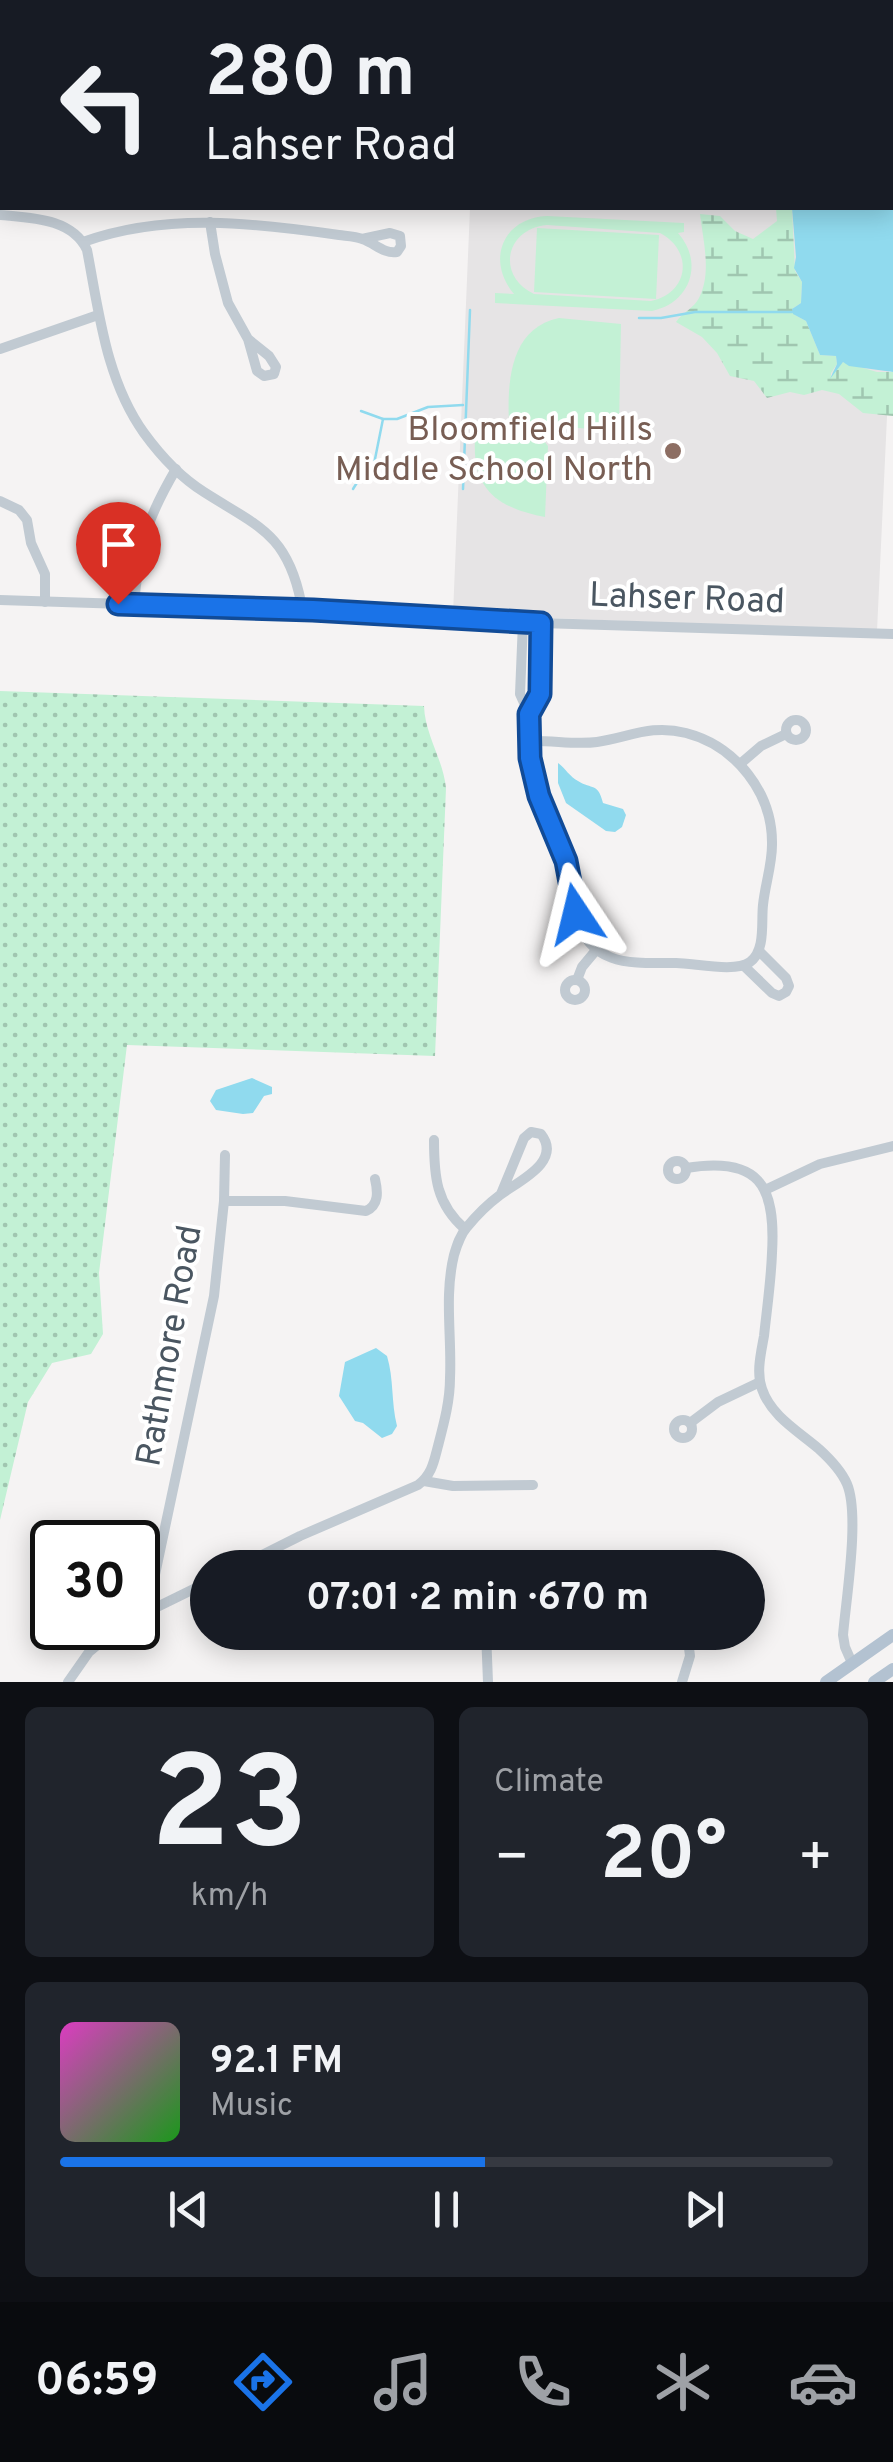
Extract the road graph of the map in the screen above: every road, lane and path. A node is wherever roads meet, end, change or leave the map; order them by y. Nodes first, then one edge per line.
1 (0, 215) edge
2 (210, 222) junction
3 (362, 238) dead end
4 (83, 242) junction
5 (98, 314) junction
6 (248, 339) dead end
7 (0, 349) edge
8 (176, 469) junction
9 (0, 502) edge
10 (134, 594) dead end
11 (0, 600) edge
12 (46, 602) junction
13 (301, 602) dead end
14 (523, 622) junction
15 (541, 623) junction
16 (893, 634) edge
17 (529, 714) junction
18 (786, 734) dead end
19 (529, 740) junction
20 (740, 764) junction
21 (596, 948) junction
22 (759, 951) junction
23 (744, 966) junction
24 (578, 980) dead end
25 (434, 1140) dead end
26 (893, 1146) edge
27 (225, 1155) dead end
28 (686, 1168) dead end
29 (375, 1179) dead end
30 (766, 1190) junction
31 (501, 1194) junction
32 (224, 1201) junction
33 (465, 1229) junction
34 (760, 1382) junction
35 (690, 1423) dead end
36 (424, 1481) junction
37 (532, 1485) dead end
38 (275, 1550) edge
39 (160, 1555) edge
40 (190, 1591) edge
41 (160, 1606) edge
42 (893, 1635) edge
43 (90, 1650) edge
44 (487, 1650) edge
45 (689, 1650) edge
46 (852, 1663) junction
47 (893, 1669) edge
48 (68, 1682) edge
49 (488, 1682) edge
50 (682, 1682) edge
51 (826, 1682) edge
52 (874, 1682) edge

1 - 4 street
2 - 3 street
2 - 4 street
2 - 6 street
4 - 5 street
5 - 7 street
5 - 8 street
8 - 10 street
8 - 13 street
9 - 12 street
11 - 12 street, Lahser Road
12 - 14 street, Lahser Road
14 - 15 street, Lahser Road
14 - 17 street
15 - 16 street, Lahser Road
15 - 17 street
17 - 19 street
18 - 20 street
19 - 20 street
19 - 21 street
20 - 22 street
21 - 23 street
21 - 24 street
22 - 23 street
22 - 23 street
25 - 33 street
26 - 30 street
27 - 32 street
28 - 30 street
29 - 32 street, Rathmore Road
30 - 34 street
31 - 31 street
31 - 33 street
32 - 39 street, Rathmore Road
33 - 36 street
34 - 35 street
34 - 46 street
36 - 37 street
36 - 38 street
40 - 41 street
42 - 46 main road
43 - 48 street
44 - 49 street
45 - 50 street
46 - 51 main road
47 - 52 main road

